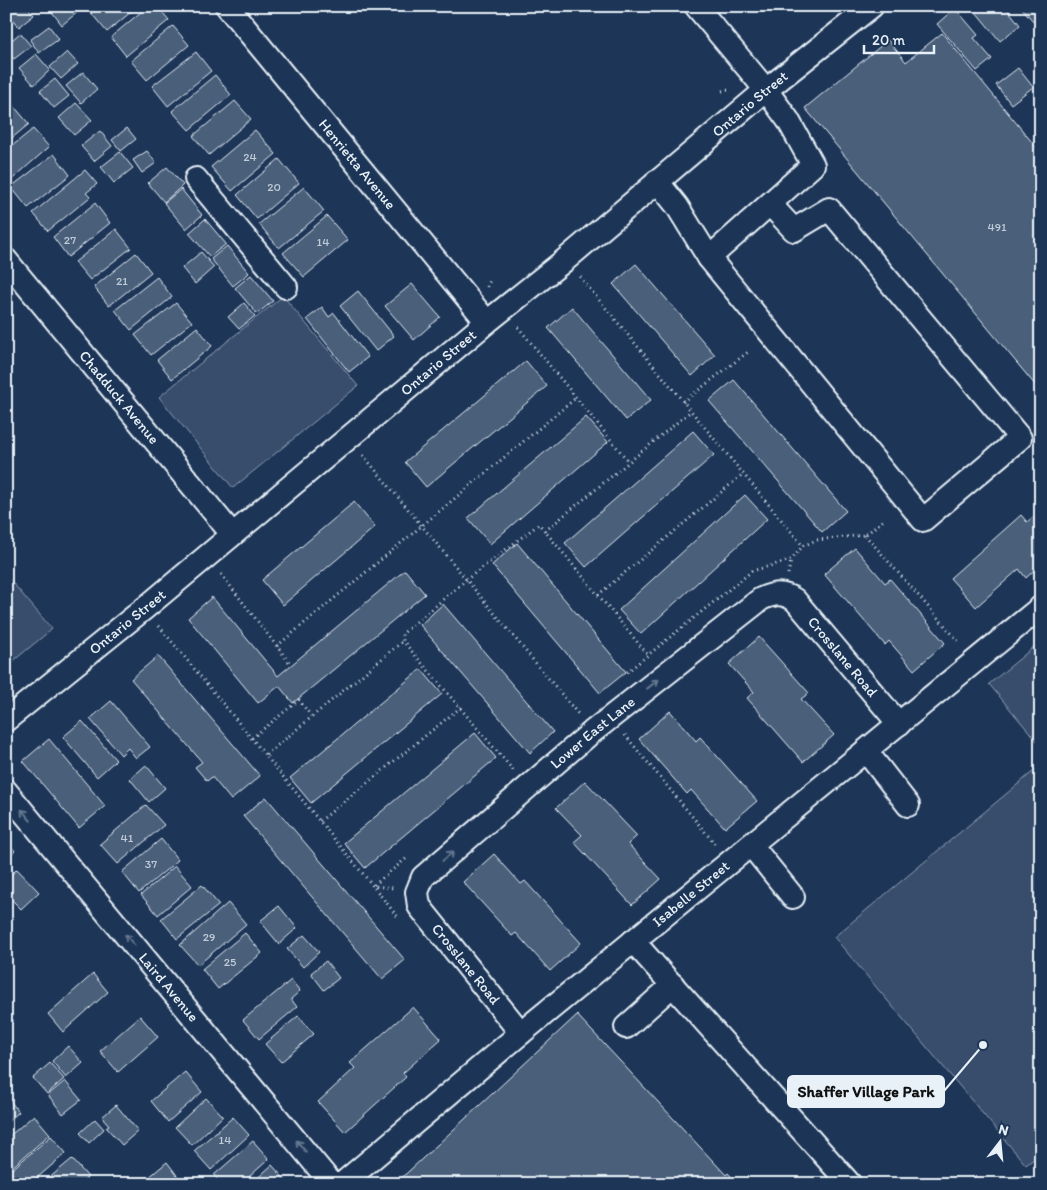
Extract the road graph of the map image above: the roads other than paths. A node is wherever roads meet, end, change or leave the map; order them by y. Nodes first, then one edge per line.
1 (227, 6) edge
2 (696, 6) edge
3 (872, 6) edge
4 (766, 90) junction
5 (196, 179) dead end
6 (657, 181) junction
7 (770, 204) junction
8 (709, 258) junction
9 (6, 260) edge
10 (286, 287) dead end
11 (487, 322) junction
12 (232, 534) junction
13 (784, 594) joint
14 (1041, 607) edge
15 (6, 720) edge
16 (899, 724) junction
17 (866, 751) junction
18 (6, 791) edge
19 (908, 805) dead end
20 (750, 845) junction
21 (417, 892) joint
22 (793, 897) dead end
23 (633, 941) junction
24 (673, 985) junction
25 (626, 1027) dead end
26 (521, 1033) junction
27 (332, 1184) edge
28 (342, 1184) edge
29 (850, 1184) edge

1 - 11 street, Henrietta Avenue
2 - 4 street
3 - 4 street, Ontario Street
4 - 6 street, Ontario Street
4 - 7 street
5 - 10 street
6 - 8 street
6 - 11 street, Ontario Street
7 - 8 street
7 - 8 street
9 - 12 street, Chadduck Avenue
11 - 12 street, Ontario Street
12 - 15 street, Ontario Street
13 - 16 street, Crosslane Road
21 -> 13 street, Lower East Lane
14 - 16 street, Isabelle Street
16 - 17 street, Isabelle Street
17 - 19 street
17 - 20 street, Isabelle Street
27 -> 18 street, Laird Avenue
20 - 22 street
20 - 23 street, Isabelle Street
21 - 26 street, Crosslane Road
23 - 24 street
23 - 26 street, Isabelle Street
24 - 25 street
24 - 29 street
26 - 28 street, Isabelle Street

